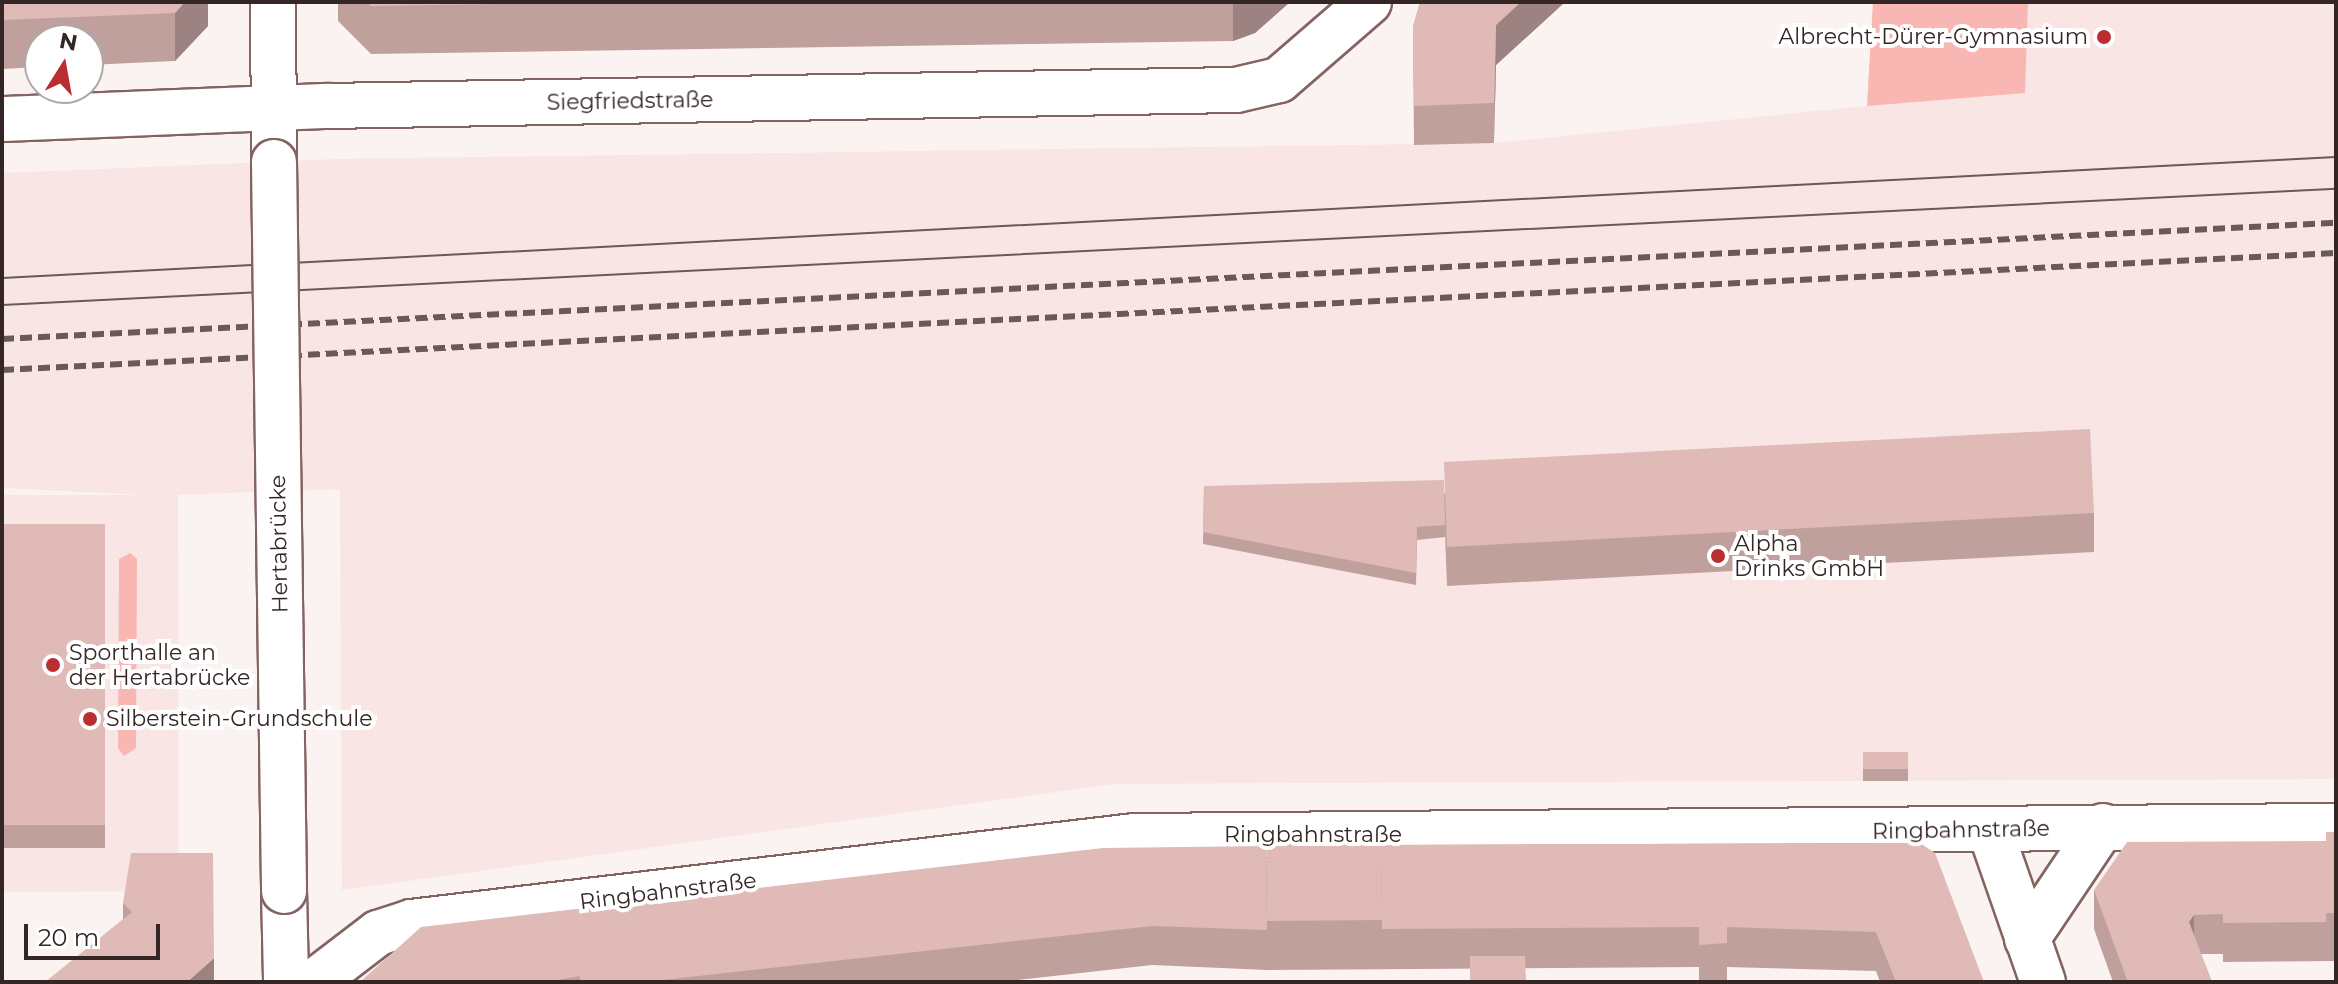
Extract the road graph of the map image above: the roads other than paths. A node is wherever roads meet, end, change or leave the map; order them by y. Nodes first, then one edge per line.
1 (273, 2) edge
2 (1369, 2) edge
3 (274, 107) junction
4 (2, 119) edge
5 (2103, 826) junction
6 (2336, 826) edge
7 (1990, 830) junction
8 (2027, 939) junction
9 (286, 982) edge
10 (314, 982) edge
11 (2043, 982) edge

1 - 3 street, Hertabrücke
2 - 3 street, Siegfriedstraße
3 - 4 street, Siegfriedstraße
3 - 9 street, Hertabrücke, bridge
5 - 6 street, Ringbahnstraße
5 - 7 street, Ringbahnstraße
5 - 8 street
7 - 8 street
7 - 10 street, Ringbahnstraße
8 - 11 street

